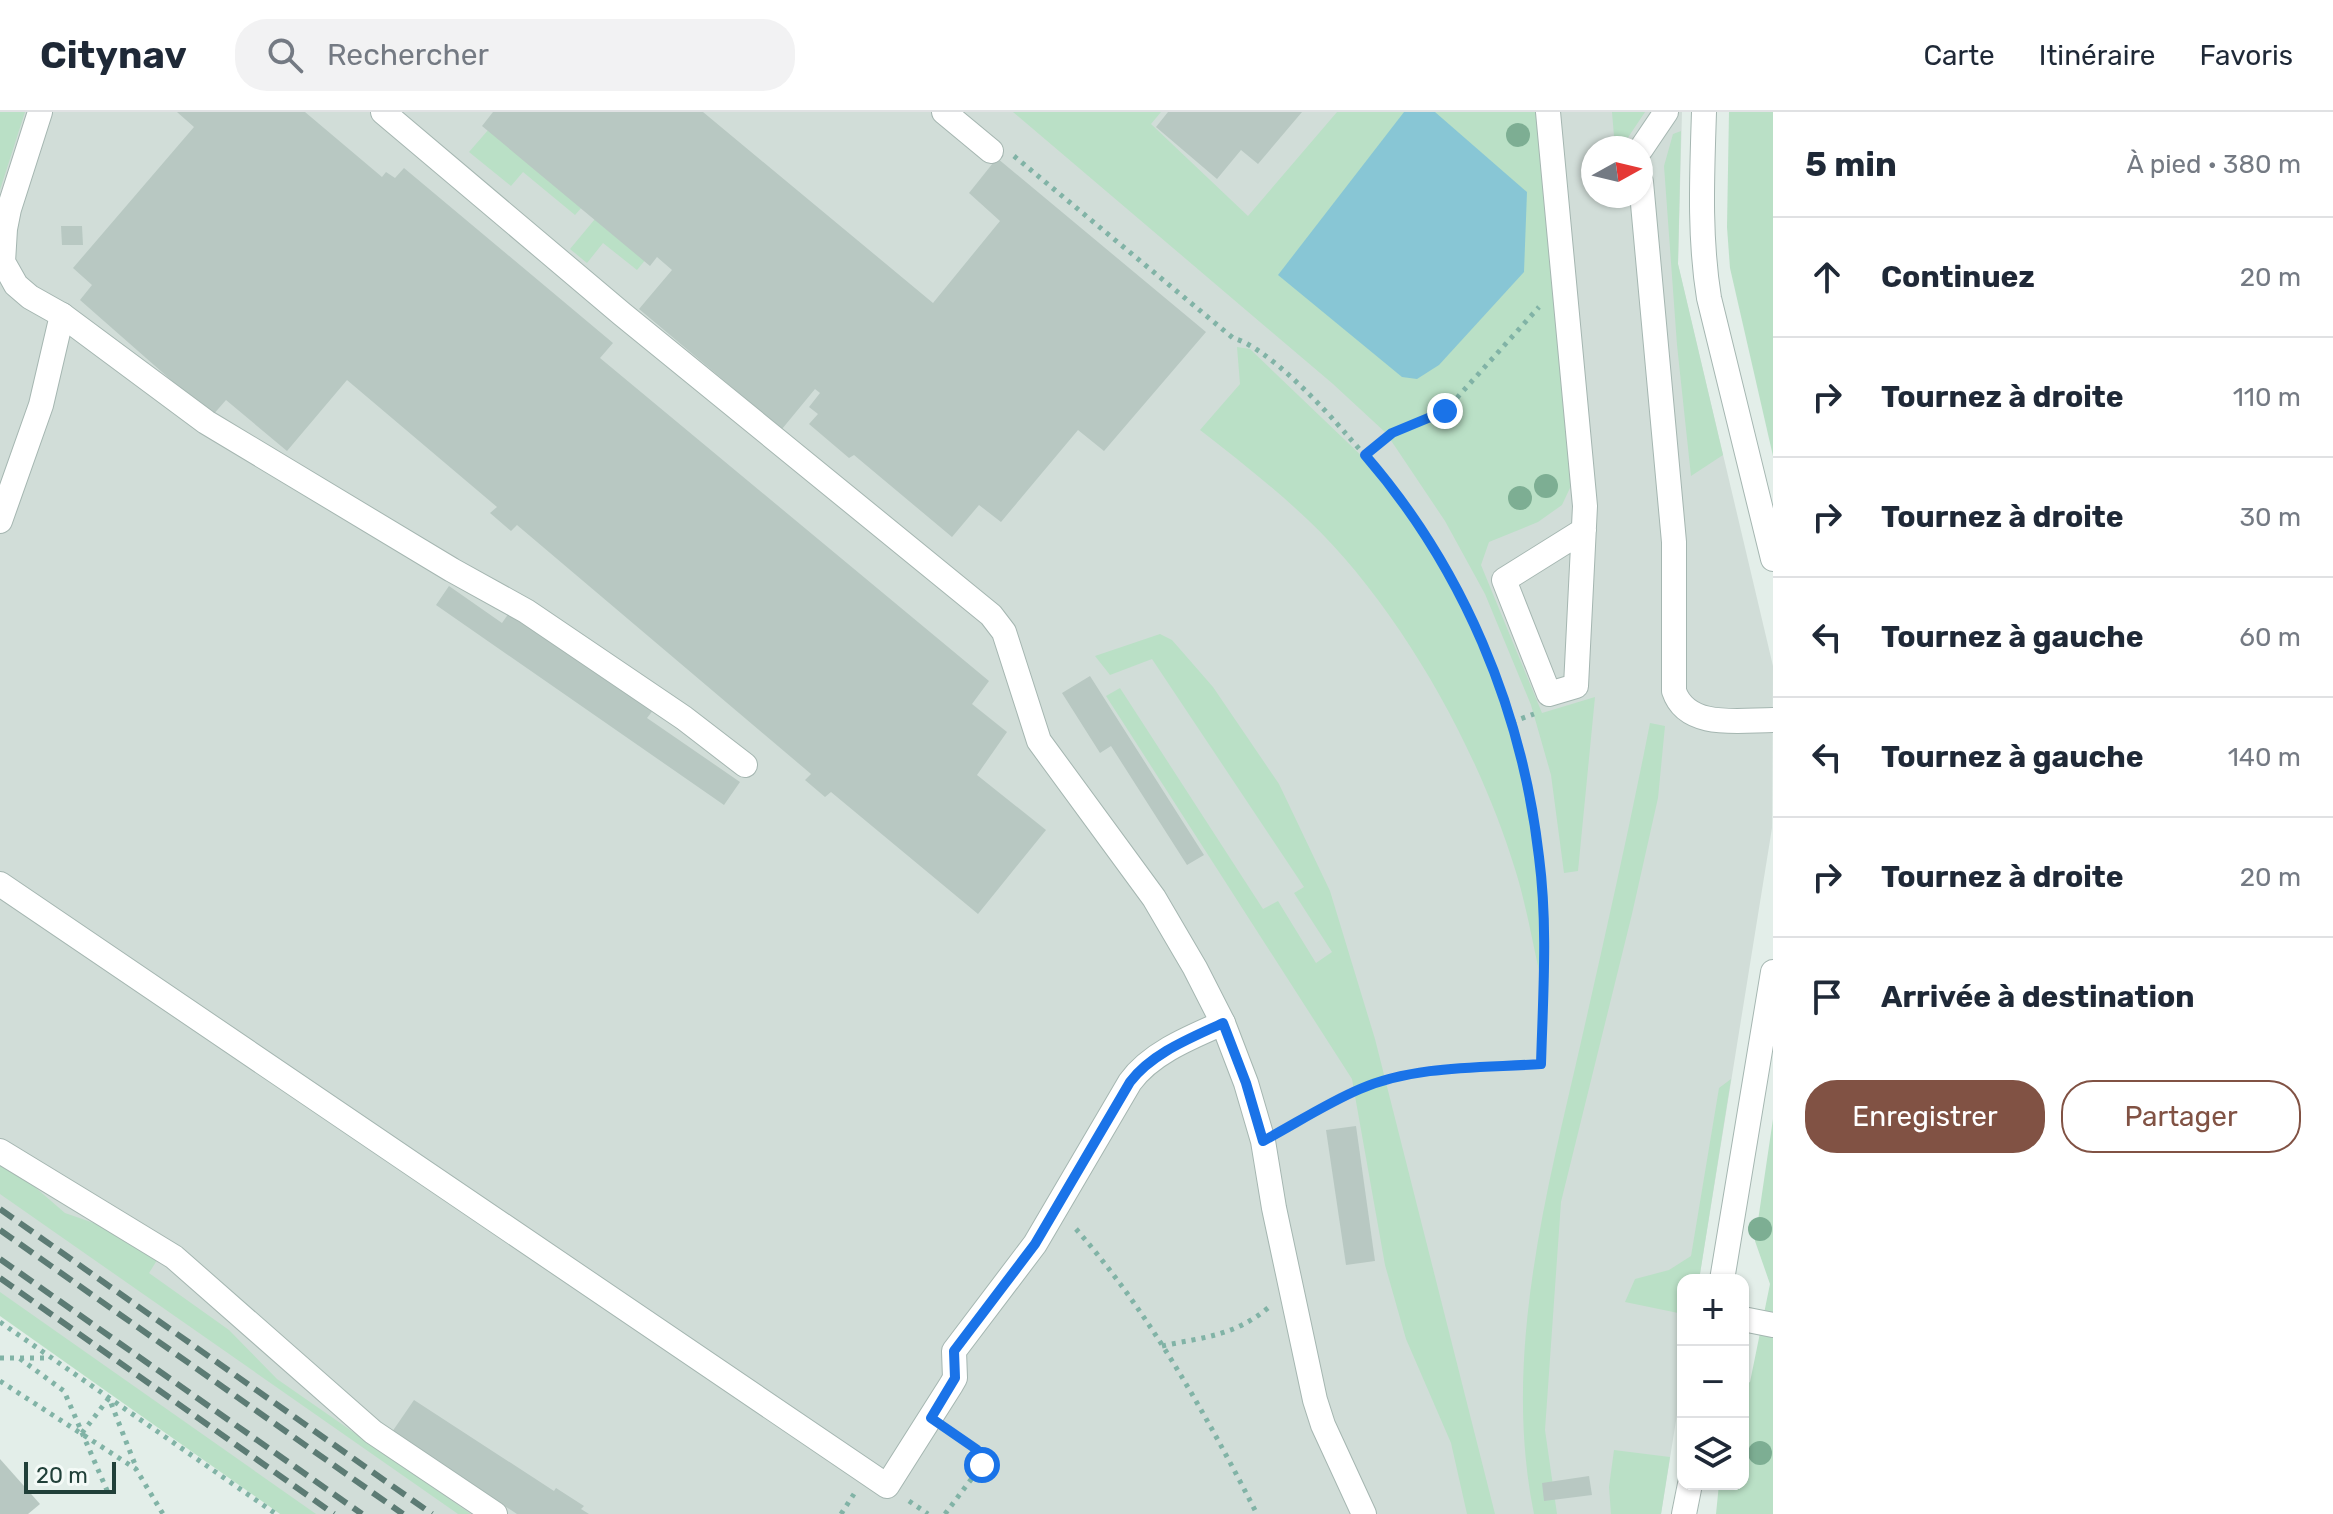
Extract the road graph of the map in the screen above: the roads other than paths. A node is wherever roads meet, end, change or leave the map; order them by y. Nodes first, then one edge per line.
1 (40, 112) edge
2 (383, 112) edge
3 (944, 112) edge
4 (1548, 112) edge
5 (1666, 112) edge
6 (1704, 112) edge
7 (1650, 136) edge
8 (991, 151) road end
9 (1643, 208) edge
10 (62, 315) junction
11 (1768, 517) edge
12 (0, 521) edge
13 (1584, 530) junction
14 (1773, 559) edge
15 (1773, 720) edge
16 (745, 765) dead end
17 (0, 884) edge
18 (1773, 972) edge
19 (1223, 1023) junction
20 (0, 1151) edge
21 (1723, 1274) edge
22 (1749, 1320) edge
23 (1773, 1325) edge
24 (1689, 1490) edge
25 (495, 1514) edge
26 (1364, 1514) edge
27 (1684, 1514) edge

1 - 10 street
2 - 19 street
3 - 8 street
4 - 13 street
5 - 7 street
6 - 11 street
9 - 15 street
10 - 12 street
10 - 16 street
11 - 14 street
13 - 13 street
17 - 19 street
18 - 21 street
19 - 26 street
20 - 25 street
22 - 23 street
24 - 27 street

